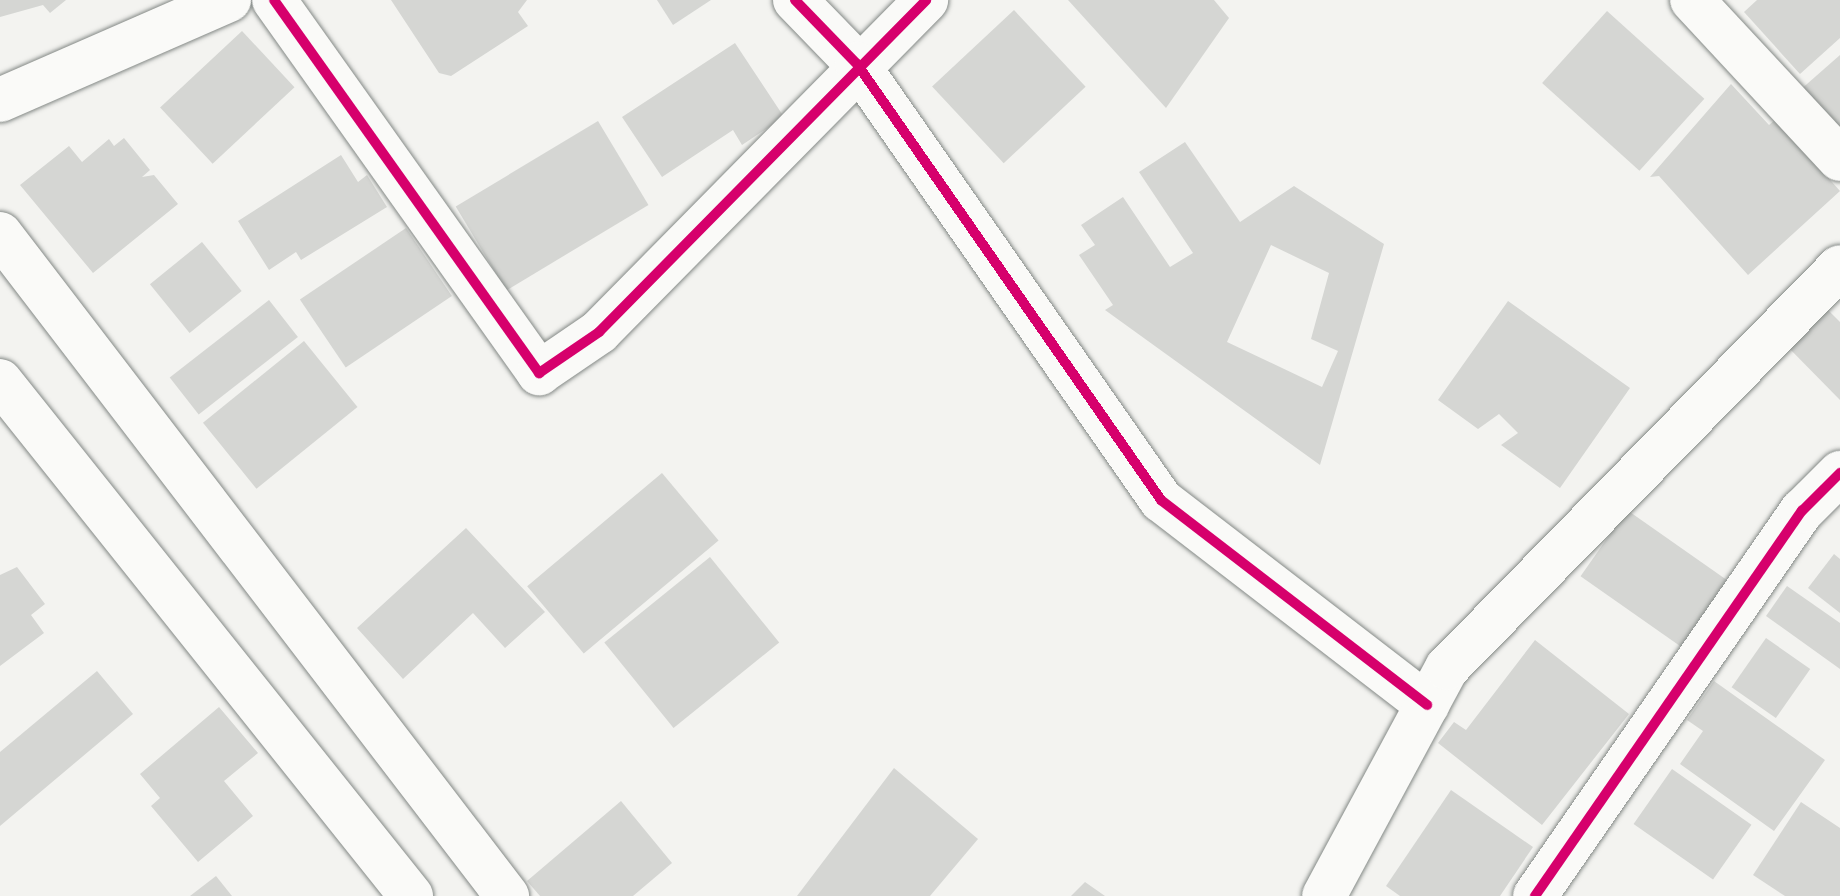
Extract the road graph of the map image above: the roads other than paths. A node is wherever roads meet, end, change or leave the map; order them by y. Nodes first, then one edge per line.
1 (229, 0) edge
2 (274, 0) edge
3 (795, 0) edge
4 (926, 0) edge
5 (1692, 0) edge
6 (153, 15) edge
7 (857, 64) junction
8 (0, 100) edge
9 (1840, 159) edge
10 (0, 234) edge
11 (1840, 267) edge
12 (0, 381) edge
13 (1840, 473) edge
14 (1427, 705) junction
15 (411, 896) edge
16 (507, 896) edge
17 (1324, 896) edge
18 (1535, 896) edge

1 - 6 street
2 - 7 street
3 - 7 street
4 - 7 street
5 - 9 street
6 - 8 street
7 - 14 street
10 - 16 street
11 - 14 street
12 - 15 street
13 - 18 street
14 - 17 street

